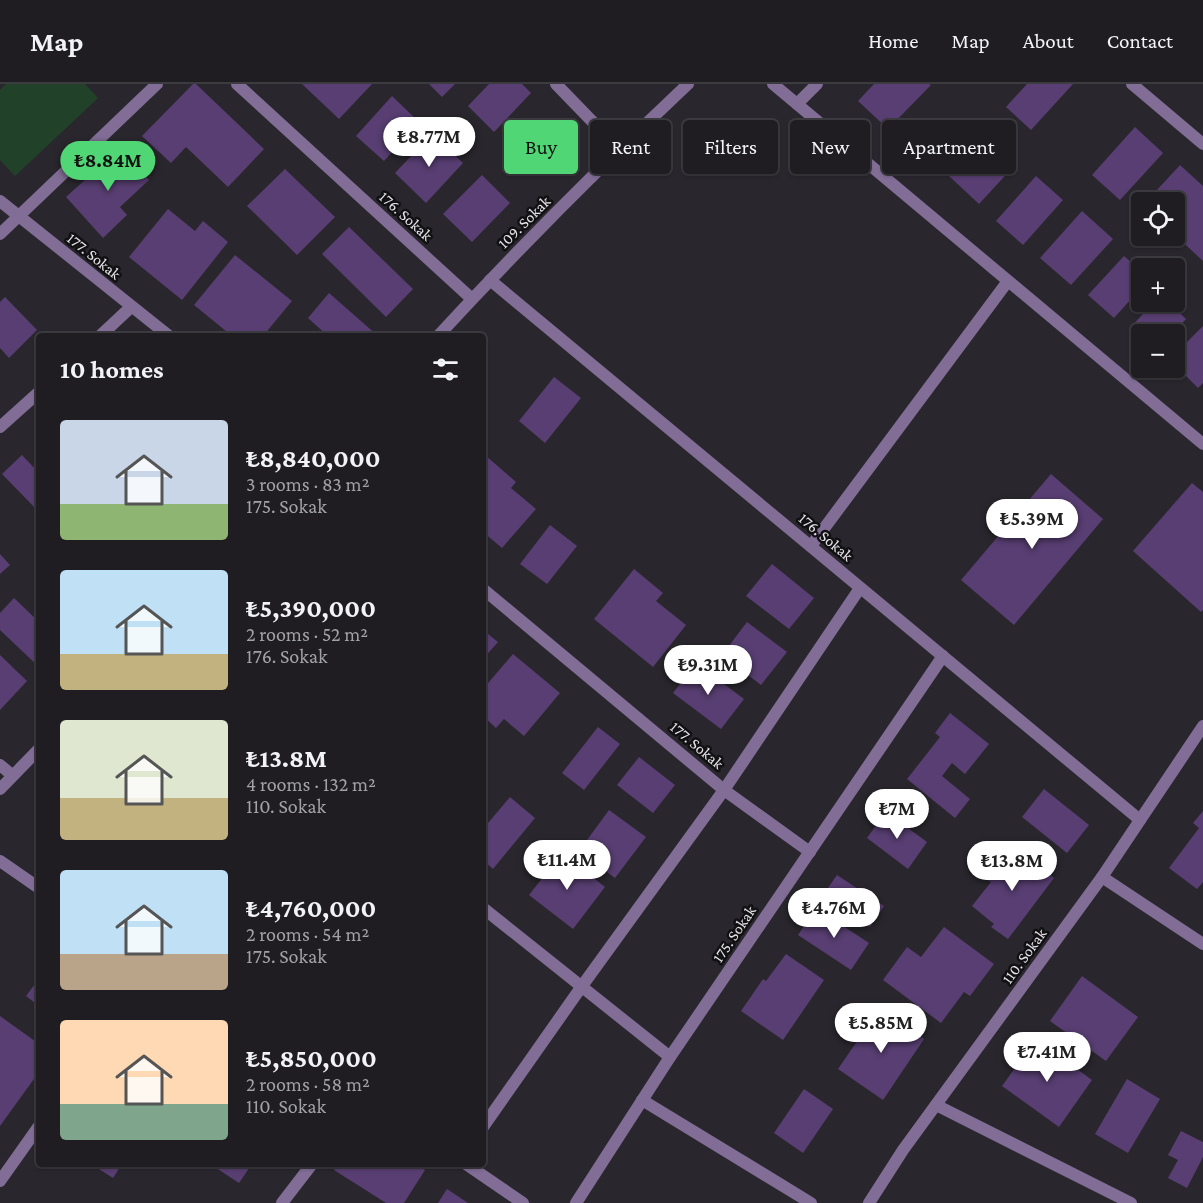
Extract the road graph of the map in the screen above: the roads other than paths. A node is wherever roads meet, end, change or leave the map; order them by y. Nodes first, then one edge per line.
1 (157, 84) edge
2 (237, 84) edge
3 (555, 84) edge
4 (688, 84) edge
5 (773, 84) edge
6 (817, 84) edge
7 (1132, 84) edge
8 (797, 104) junction
9 (591, 120) edge
10 (650, 120) edge
11 (1203, 144) edge
12 (595, 174) edge
13 (0, 201) edge
14 (19, 217) junction
15 (0, 234) edge
16 (490, 280) junction
17 (1008, 281) junction
18 (472, 298) junction
19 (131, 307) junction
20 (103, 333) edge
21 (165, 333) edge
22 (441, 333) edge
23 (36, 395) edge
24 (0, 427) edge
25 (1203, 444) edge
26 (811, 546) junction
27 (860, 588) junction
28 (486, 592) edge
29 (943, 656) junction
30 (1203, 726) edge
31 (36, 752) edge
32 (0, 765) edge
33 (12, 776) junction
34 (0, 789) edge
35 (724, 790) junction
36 (1140, 820) junction
37 (810, 852) junction
38 (0, 861) edge
39 (1102, 877) junction
40 (36, 886) edge
41 (486, 910) edge
42 (1203, 944) edge
43 (582, 986) junction
44 (670, 1057) junction
45 (642, 1100) junction
46 (936, 1105) junction
47 (486, 1123) edge
48 (36, 1130) edge
49 (310, 1167) edge
50 (470, 1167) edge
51 (0, 1181) edge
52 (282, 1203) edge
53 (524, 1203) edge
54 (576, 1203) edge
55 (811, 1203) edge
56 (869, 1203) edge
57 (1131, 1203) edge

1 - 14 street
2 - 18 street, 176. Sokak
3 - 9 street
4 - 10 street, 109. Sokak
5 - 8 street
6 - 8 street
7 - 11 street
8 - 17 street
12 - 16 street, 109. Sokak
13 - 14 street, 177. Sokak
14 - 15 street
14 - 19 street, 177. Sokak
16 - 18 street, 109. Sokak
16 - 26 street, 176. Sokak
17 - 25 street
17 - 26 street
18 - 22 street, 109. Sokak
19 - 20 street
19 - 21 street, 177. Sokak
23 - 24 street
26 - 27 street, 176. Sokak
27 - 29 street, 176. Sokak
27 - 35 street
28 - 35 street, 177. Sokak
29 - 36 street, 176. Sokak
29 - 37 street, 175. Sokak
30 - 36 street, 110. Sokak
31 - 33 street
32 - 33 street
33 - 34 street
35 - 37 street, 177. Sokak
35 - 43 street
36 - 39 street, 110. Sokak
37 - 44 street, 175. Sokak
38 - 40 street
39 - 42 street
39 - 46 street, 110. Sokak
41 - 43 street
43 - 44 street
43 - 47 street
44 - 45 street, 175. Sokak
45 - 54 street, 175. Sokak
45 - 55 street
46 - 56 street, 110. Sokak
46 - 57 street
48 - 51 street
49 - 52 street
50 - 53 street

